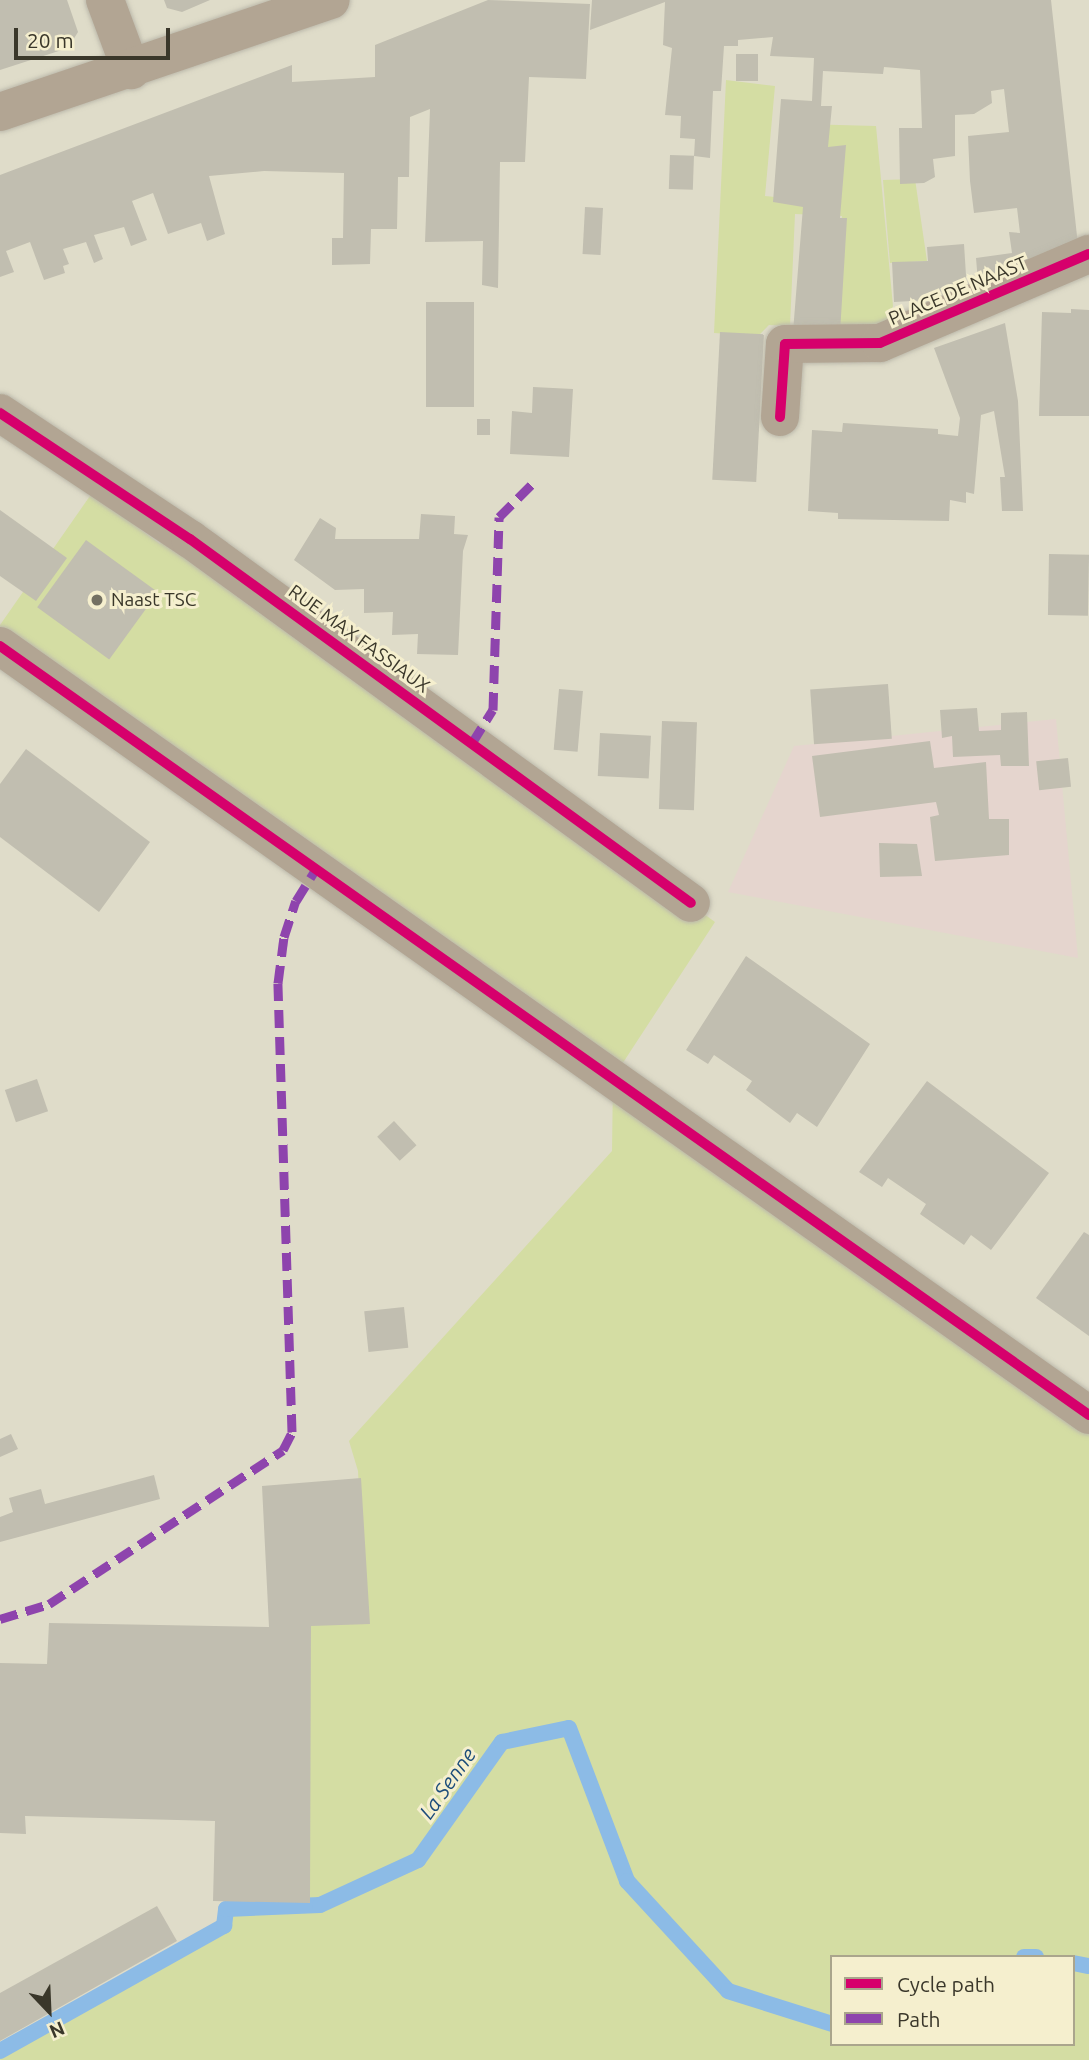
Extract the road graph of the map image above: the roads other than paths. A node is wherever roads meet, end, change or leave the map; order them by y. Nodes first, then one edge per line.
1 (105, 0) edge
2 (331, 0) edge
3 (131, 70) junction
4 (0, 113) edge
5 (1089, 254) edge
6 (0, 413) edge
7 (780, 417) dead end
8 (0, 646) edge
9 (691, 902) dead end
10 (1089, 1415) edge

1 - 3 street
2 - 3 street
3 - 4 street
5 - 7 street, PLACE DE NAAST
6 - 9 street, RUE MAX FASSIAUX
8 - 10 street

